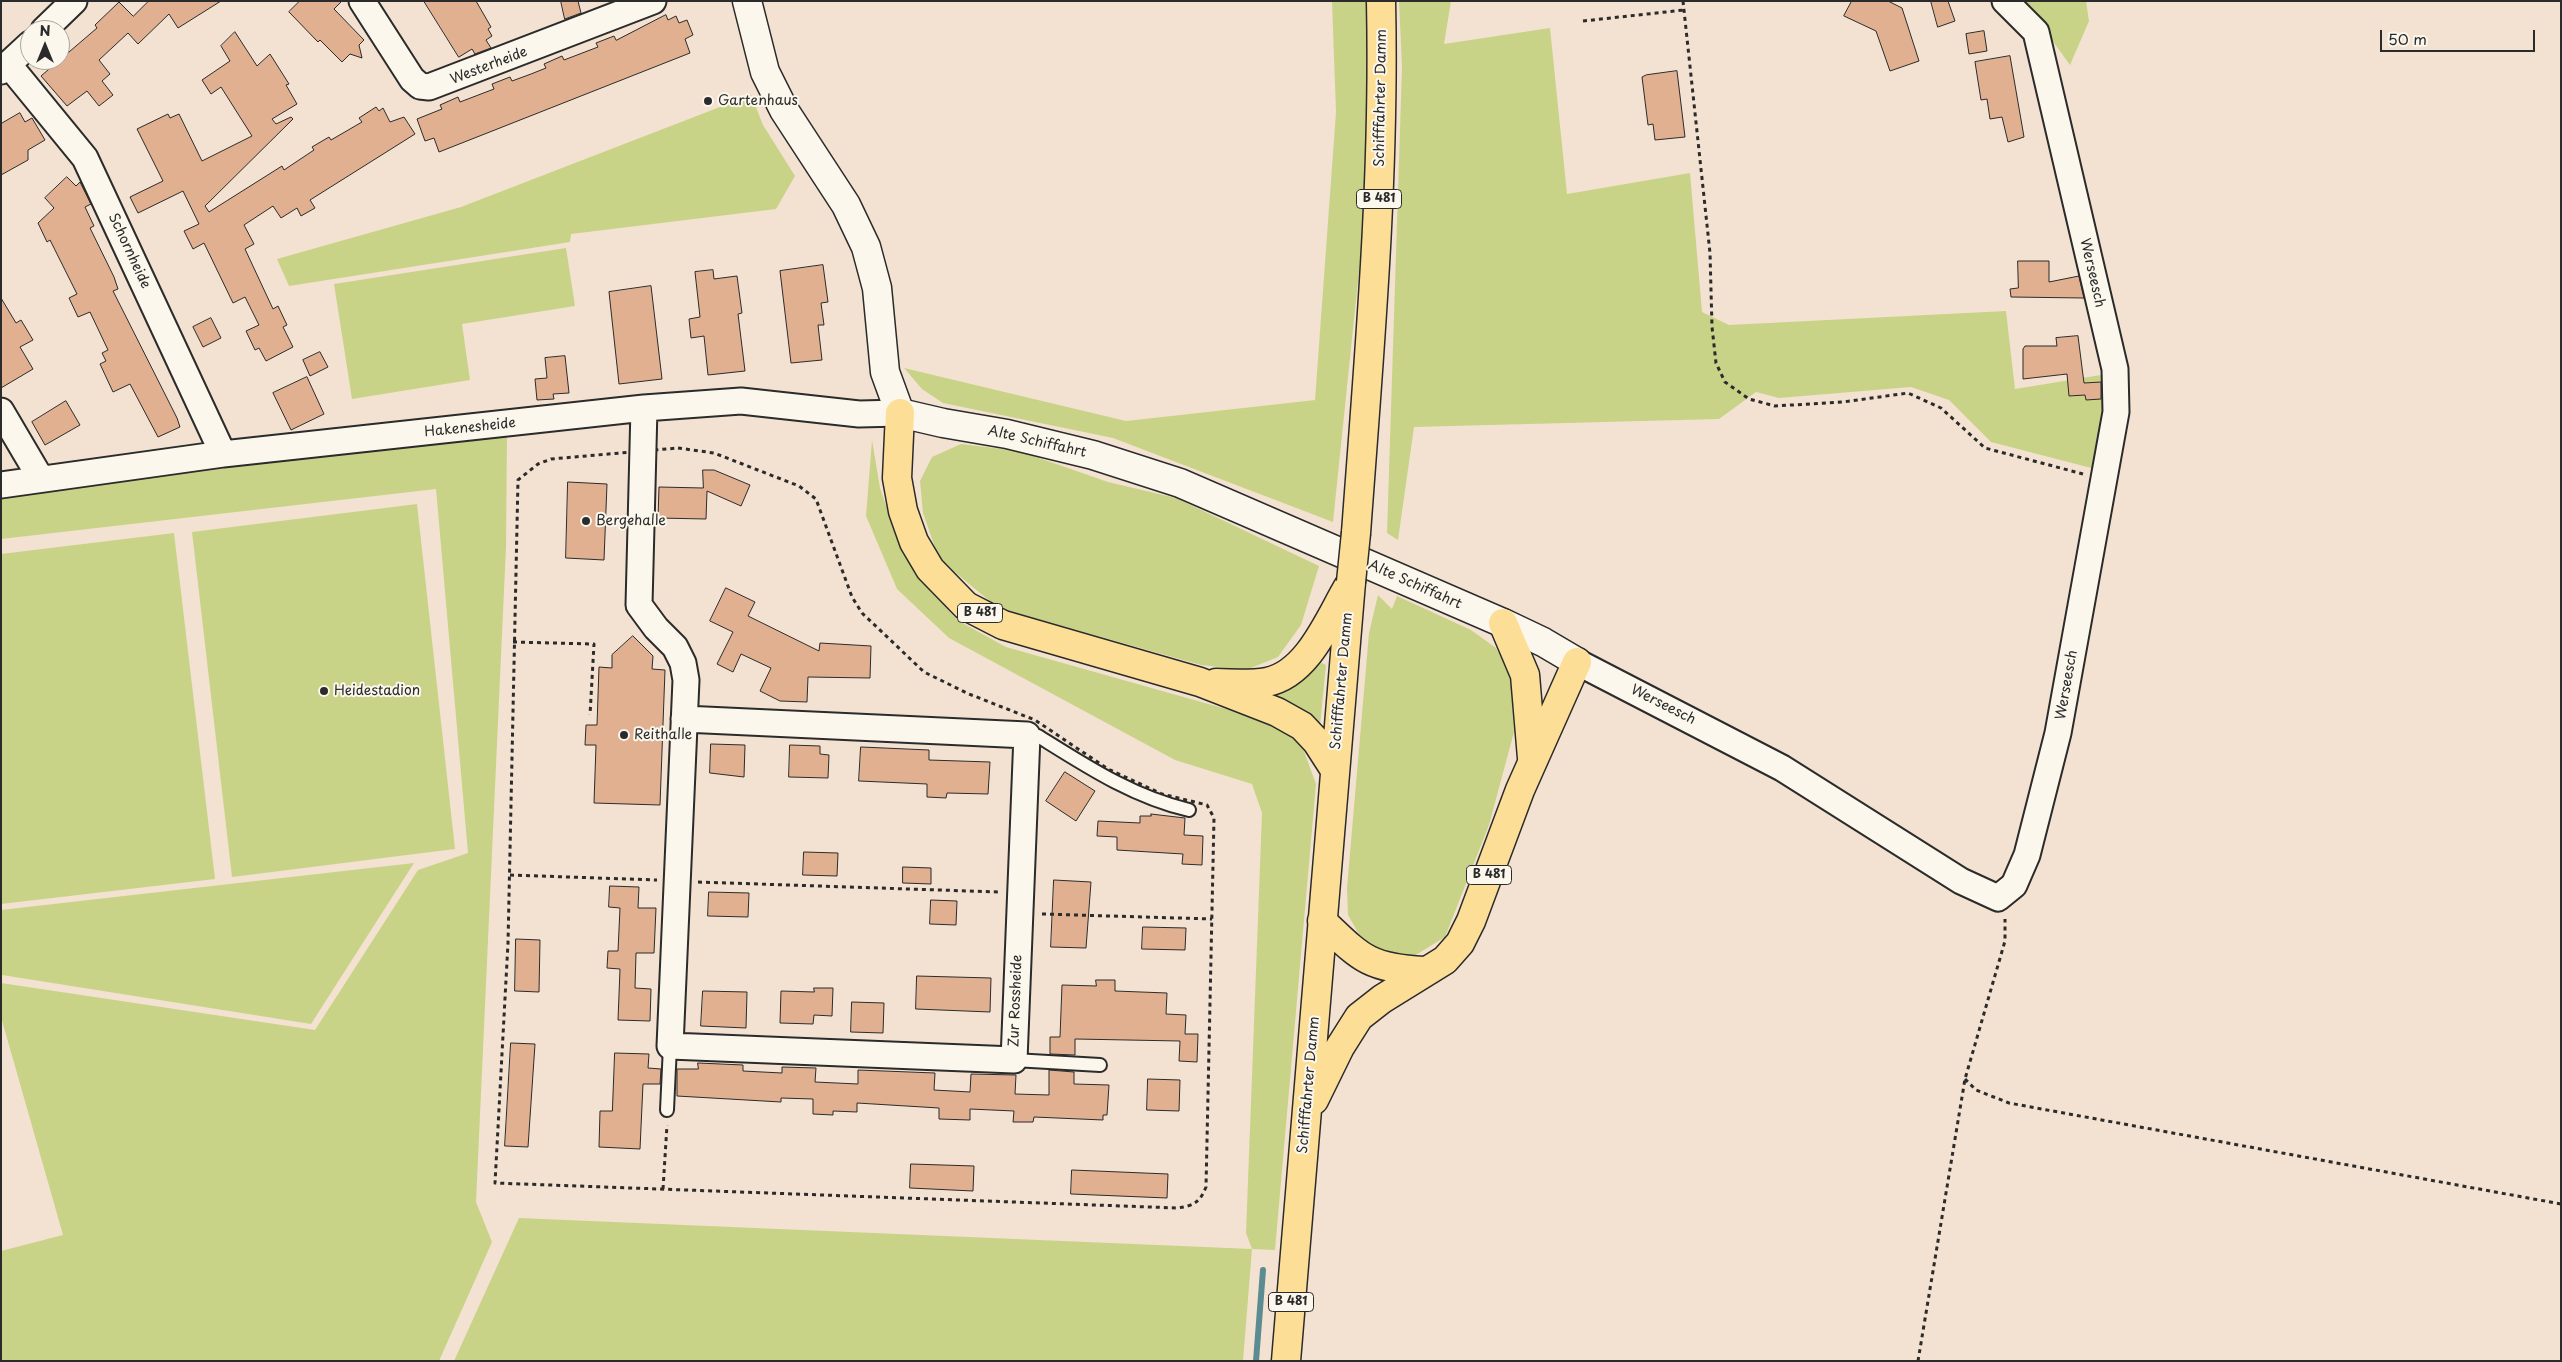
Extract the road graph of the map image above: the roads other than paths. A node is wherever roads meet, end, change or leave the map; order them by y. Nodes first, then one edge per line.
1 (74, 1) edge
2 (362, 1) edge
3 (653, 1) edge
4 (747, 1) edge
5 (1382, 1) edge
6 (2005, 1) edge
7 (54, 20) edge
8 (20, 54) edge
9 (5, 68) edge
10 (644, 408) junction
11 (1, 411) edge
12 (900, 412) junction
13 (223, 454) junction
14 (41, 479) junction
15 (1, 484) edge
16 (1351, 582) junction
17 (1503, 623) junction
18 (1577, 662) junction
19 (1200, 682) junction
20 (684, 719) junction
21 (1027, 734) junction
22 (1532, 762) junction
23 (1335, 770) junction
24 (1189, 810) dead end
25 (1322, 920) junction
26 (1424, 972) junction
27 (670, 1046) junction
28 (1014, 1060) junction
29 (1100, 1065) dead end
30 (667, 1110) road end
31 (1307, 1115) junction
32 (1286, 1361) edge

1 - 7 street
2 - 3 street, Westerheide
4 - 12 street
5 - 16 highway, Schifffahrter Damm / B 481, bridge
6 - 18 street, Werseesch
8 - 9 street
9 - 13 street, Schornheide
10 - 12 street, Hakenesheide
10 - 13 street, Hakenesheide
10 - 20 street
11 - 14 street
12 - 17 street, Alte Schiffahrt
12 - 19 highway, B 481
13 - 14 street, Hakenesheide
14 - 15 street, Hakenesheide
16 - 19 highway, B 481
16 - 23 highway, Schifffahrter Damm / B 481
17 - 18 street, Alte Schiffahrt
17 - 22 highway, B 481
18 - 22 highway, B 481
19 - 23 highway, B 481
20 - 21 street
20 - 27 street
21 - 24 lane
21 - 28 street, Zur Rossheide
22 - 26 highway, B 481
23 - 25 highway, Schifffahrter Damm / B 481
25 - 26 highway
25 - 31 highway, Schifffahrter Damm / B 481
26 - 31 highway, B 481
27 - 28 street, Zur Rossheide
27 - 30 lane
28 - 29 lane
31 - 32 highway, Schifffahrter Damm / B 481

